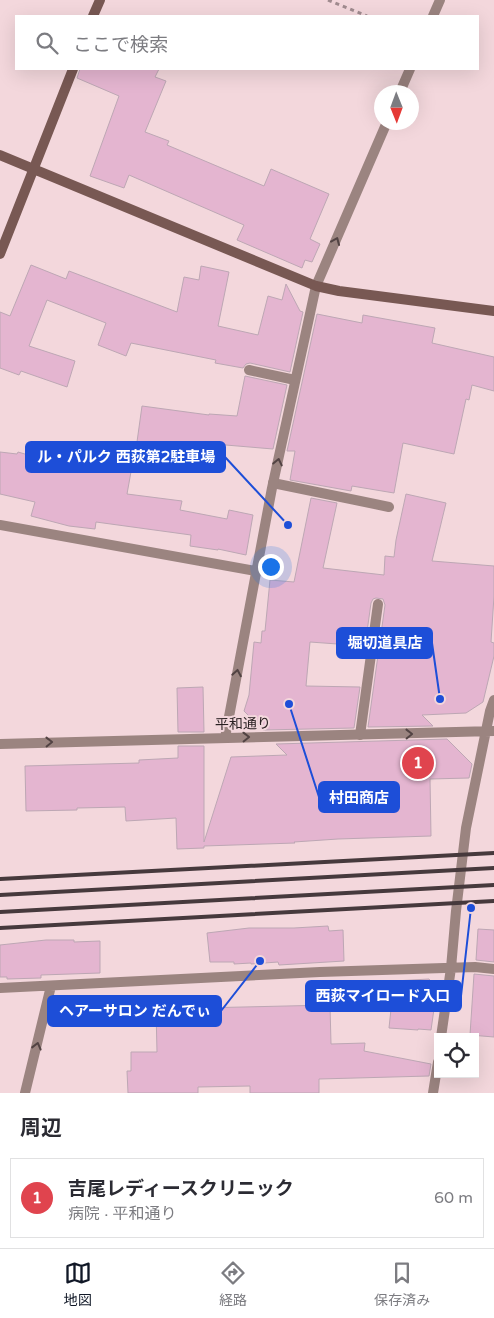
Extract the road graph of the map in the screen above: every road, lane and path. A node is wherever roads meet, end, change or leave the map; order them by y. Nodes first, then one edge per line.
1 (100, 0) edge
2 (328, 0) edge
3 (440, 0) edge
4 (93, 15) edge
5 (365, 15) edge
6 (433, 15) edge
7 (73, 70) edge
8 (410, 70) edge
9 (403, 85) edge
10 (384, 130) edge
11 (0, 155) edge
12 (34, 168) junction
13 (0, 254) edge
14 (316, 286) junction
15 (494, 311) edge
16 (249, 370) dead end
17 (296, 380) junction
18 (273, 483) junction
19 (389, 507) dead end
20 (0, 525) edge
21 (256, 571) junction
22 (378, 604) dead end
23 (494, 700) edge
24 (490, 732) edge
25 (360, 735) junction
26 (225, 738) junction
27 (0, 744) edge
28 (451, 968) junction
29 (494, 968) edge
30 (51, 986) junction
31 (0, 988) edge
32 (442, 1033) edge
33 (436, 1078) edge
34 (25, 1093) edge
35 (434, 1093) edge

1 - 4 street
2 - 5 path
3 - 6 street
7 - 12 street
8 - 9 street
14 -> 10 street
11 - 12 street
12 - 13 street
12 - 14 street
14 - 15 street
14 - 17 street
16 - 17 street
18 -> 17 street
18 - 19 street
18 - 21 street
20 - 21 street
26 -> 21 street
22 - 25 street
23 - 24 street
25 -> 24 street, 平和通り
24 - 28 street
26 -> 25 street, 平和通り
27 -> 26 street, 平和通り
28 - 29 street
28 - 30 street
28 - 32 street
30 - 31 street
34 -> 30 street
33 - 35 street

